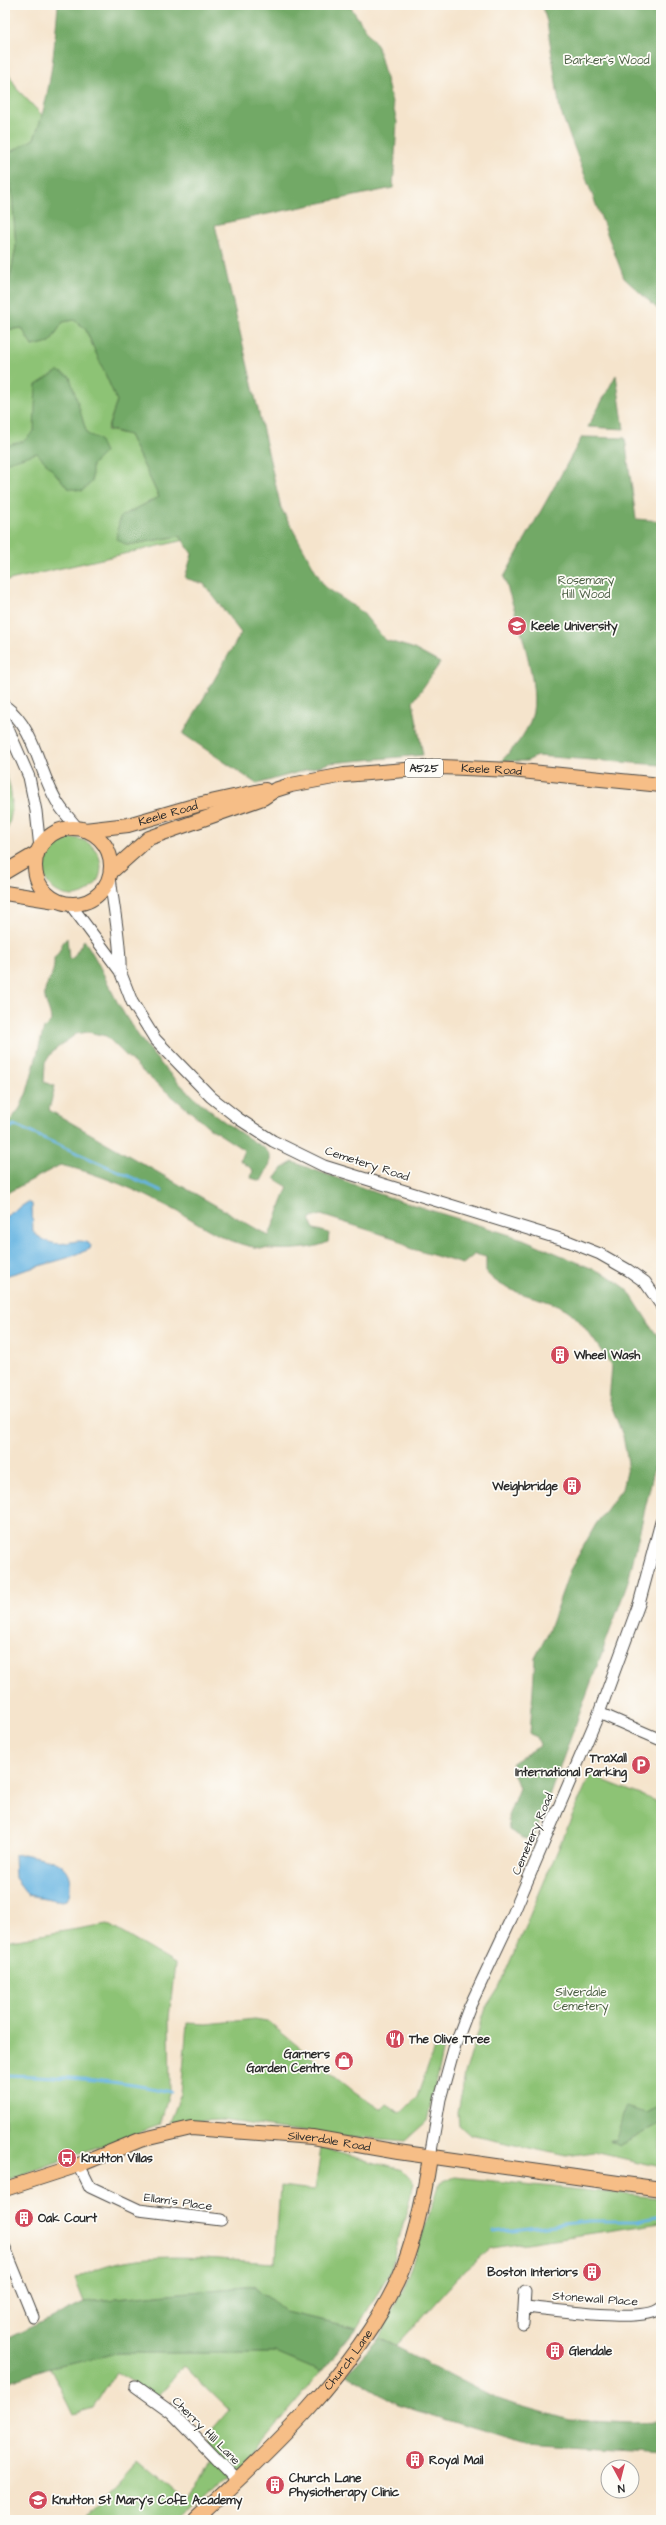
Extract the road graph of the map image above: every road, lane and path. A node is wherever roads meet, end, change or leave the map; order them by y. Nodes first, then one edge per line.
1 (5, 706) edge
2 (5, 722) edge
3 (661, 784) edge
4 (275, 790) junction
5 (81, 829) junction
6 (38, 851) junction
7 (5, 872) edge
8 (110, 874) junction
9 (5, 893) edge
10 (66, 904) junction
11 (120, 971) junction
12 (661, 1305) edge
13 (661, 1522) edge
14 (599, 1713) junction
15 (661, 1740) edge
16 (430, 2157) junction
17 (79, 2165) junction
18 (5, 2189) edge
19 (661, 2189) edge
20 (221, 2220) dead end
21 (5, 2248) edge
22 (525, 2291) dead end
23 (525, 2307) junction
24 (661, 2308) edge
25 (33, 2317) dead end
26 (523, 2324) dead end
27 (135, 2386) dead end
28 (238, 2481) junction
29 (195, 2520) edge

1 - 5 street
2 - 6 street
3 - 4 main road, Keele Road / A525
4 - 5 main road, Keele Road / A525
4 - 8 main road, Keele Road / A525
5 - 6 main road
5 - 8 main road
6 - 7 main road
6 - 10 main road
8 - 10 main road
8 - 11 street, Cemetery Road
9 - 10 main road
10 - 11 street, Cemetery Road
11 - 12 street, Cemetery Road
13 - 14 street, Cemetery Road
14 - 15 street
14 - 16 street, Cemetery Road
16 - 17 main road, Silverdale Road
16 - 19 main road, Silverdale Road
16 - 28 main road, Church Lane
17 - 18 main road, Silverdale Road
17 - 20 street, Ellam's Place
21 - 25 street
22 - 23 street
23 - 24 street, Stonewall Place
23 - 26 street
27 - 28 street, Cherry Hill Lane
28 - 29 main road, Church Lane

